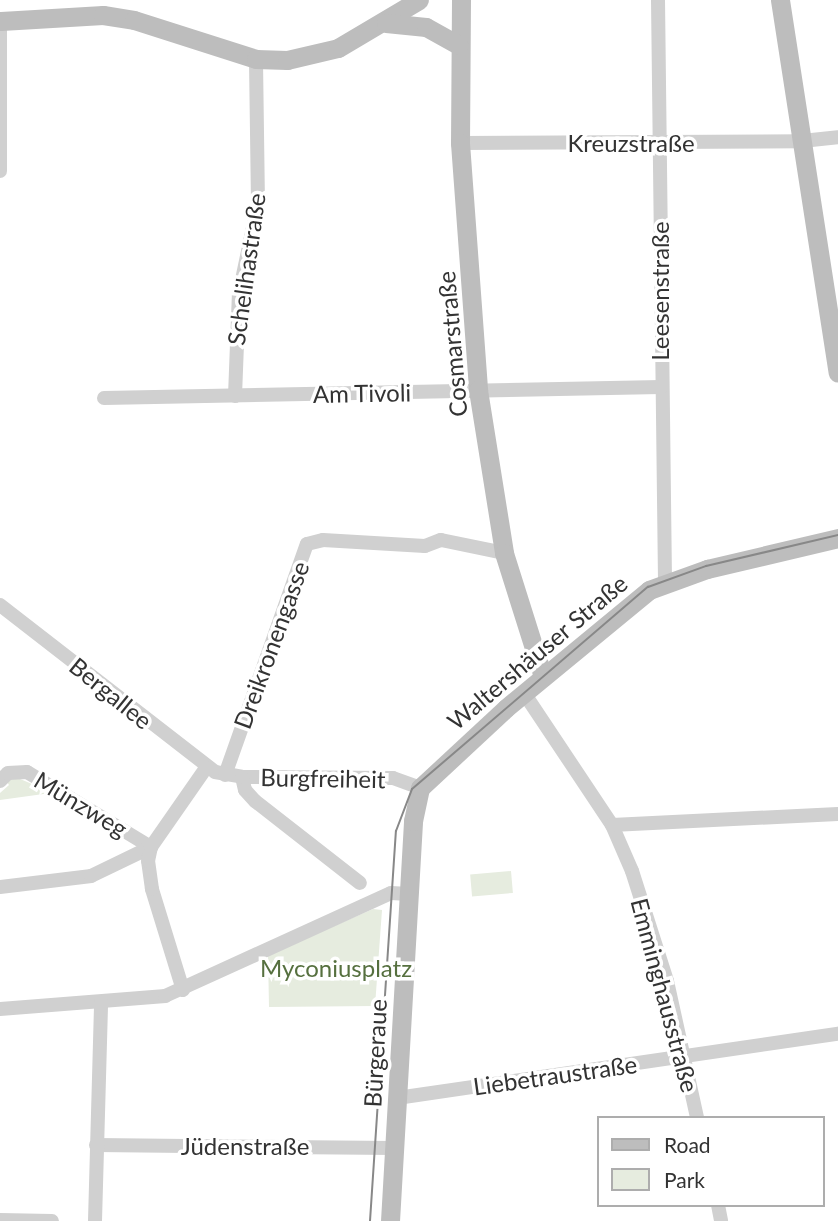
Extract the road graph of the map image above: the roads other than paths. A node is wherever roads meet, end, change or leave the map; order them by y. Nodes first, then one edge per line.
1 (419, 0) edge
2 (461, 0) edge
3 (657, 0) edge
4 (780, 0) edge
5 (1, 21) edge
6 (386, 23) junction
7 (458, 45) junction
8 (257, 59) junction
9 (838, 137) edge
10 (802, 141) junction
11 (460, 143) junction
12 (659, 144) junction
13 (0, 171) edge
14 (838, 373) edge
15 (661, 387) junction
16 (478, 390) junction
17 (235, 396) junction
18 (104, 398) dead end
19 (838, 538) edge
20 (504, 553) junction
21 (665, 582) junction
22 (0, 605) edge
23 (543, 677) junction
24 (524, 693) junction
25 (206, 768) junction
26 (225, 775) junction
27 (4, 777) edge
28 (242, 777) junction
29 (420, 788) junction
30 (838, 814) edge
31 (612, 825) junction
32 (151, 846) junction
33 (360, 883) dead end
34 (0, 887) edge
35 (409, 894) junction
36 (183, 990) junction
37 (101, 1002) junction
38 (0, 1009) edge
39 (838, 1034) edge
40 (682, 1057) junction
41 (397, 1098) junction
42 (696, 1116) edge
43 (96, 1145) junction
44 (394, 1148) junction
45 (0, 1220) edge
46 (51, 1221) edge
47 (95, 1221) edge
48 (390, 1221) edge

1 - 6 street
2 - 7 street, Cosmarstraße
3 - 12 street, Leesenstraße
4 - 10 street
5 - 8 street
5 - 13 street
6 - 7 street
6 - 8 street
7 - 11 street, Cosmarstraße
8 - 17 street, Schelihastraße
9 - 10 street, Kreuzstraße
10 - 12 street, Kreuzstraße
10 - 14 street
11 - 12 street, Kreuzstraße
11 - 16 street, Cosmarstraße
12 - 15 street, Leesenstraße
15 - 16 street, Am Tivoli
15 - 21 street, Leesenstraße
16 - 17 street, Am Tivoli
16 - 20 street, Cosmarstraße
17 - 18 street, Am Tivoli
19 - 21 street, Waltershäuser Straße
20 - 23 street, Cosmarstraße
20 - 26 street, Dreikronengasse
21 - 23 street, Waltershäuser Straße
22 - 25 street, Bergallee
23 - 24 street, Waltershäuser Straße
24 - 29 street, Waltershäuser Straße
24 - 31 street, Emminghausstraße
25 - 26 street, Bergallee
25 - 32 street
26 - 28 street, Burgfreiheit
27 - 32 street, Münzweg
28 - 29 street, Burgfreiheit
28 - 33 street
29 - 35 street, Bürgeraue
30 - 31 street
31 - 40 street, Emminghausstraße
32 - 34 street
32 - 36 street
35 - 36 street
35 - 41 street, Bürgeraue
36 - 37 street
37 - 38 street
37 - 43 street
39 - 40 street, Liebetraustraße
40 - 41 street, Liebetraustraße
40 - 42 street, Emminghausstraße
41 - 44 street, Bürgeraue
43 - 44 street, Jüdenstraße
43 - 47 street
44 - 48 street, Bürgeraue
45 - 46 street

